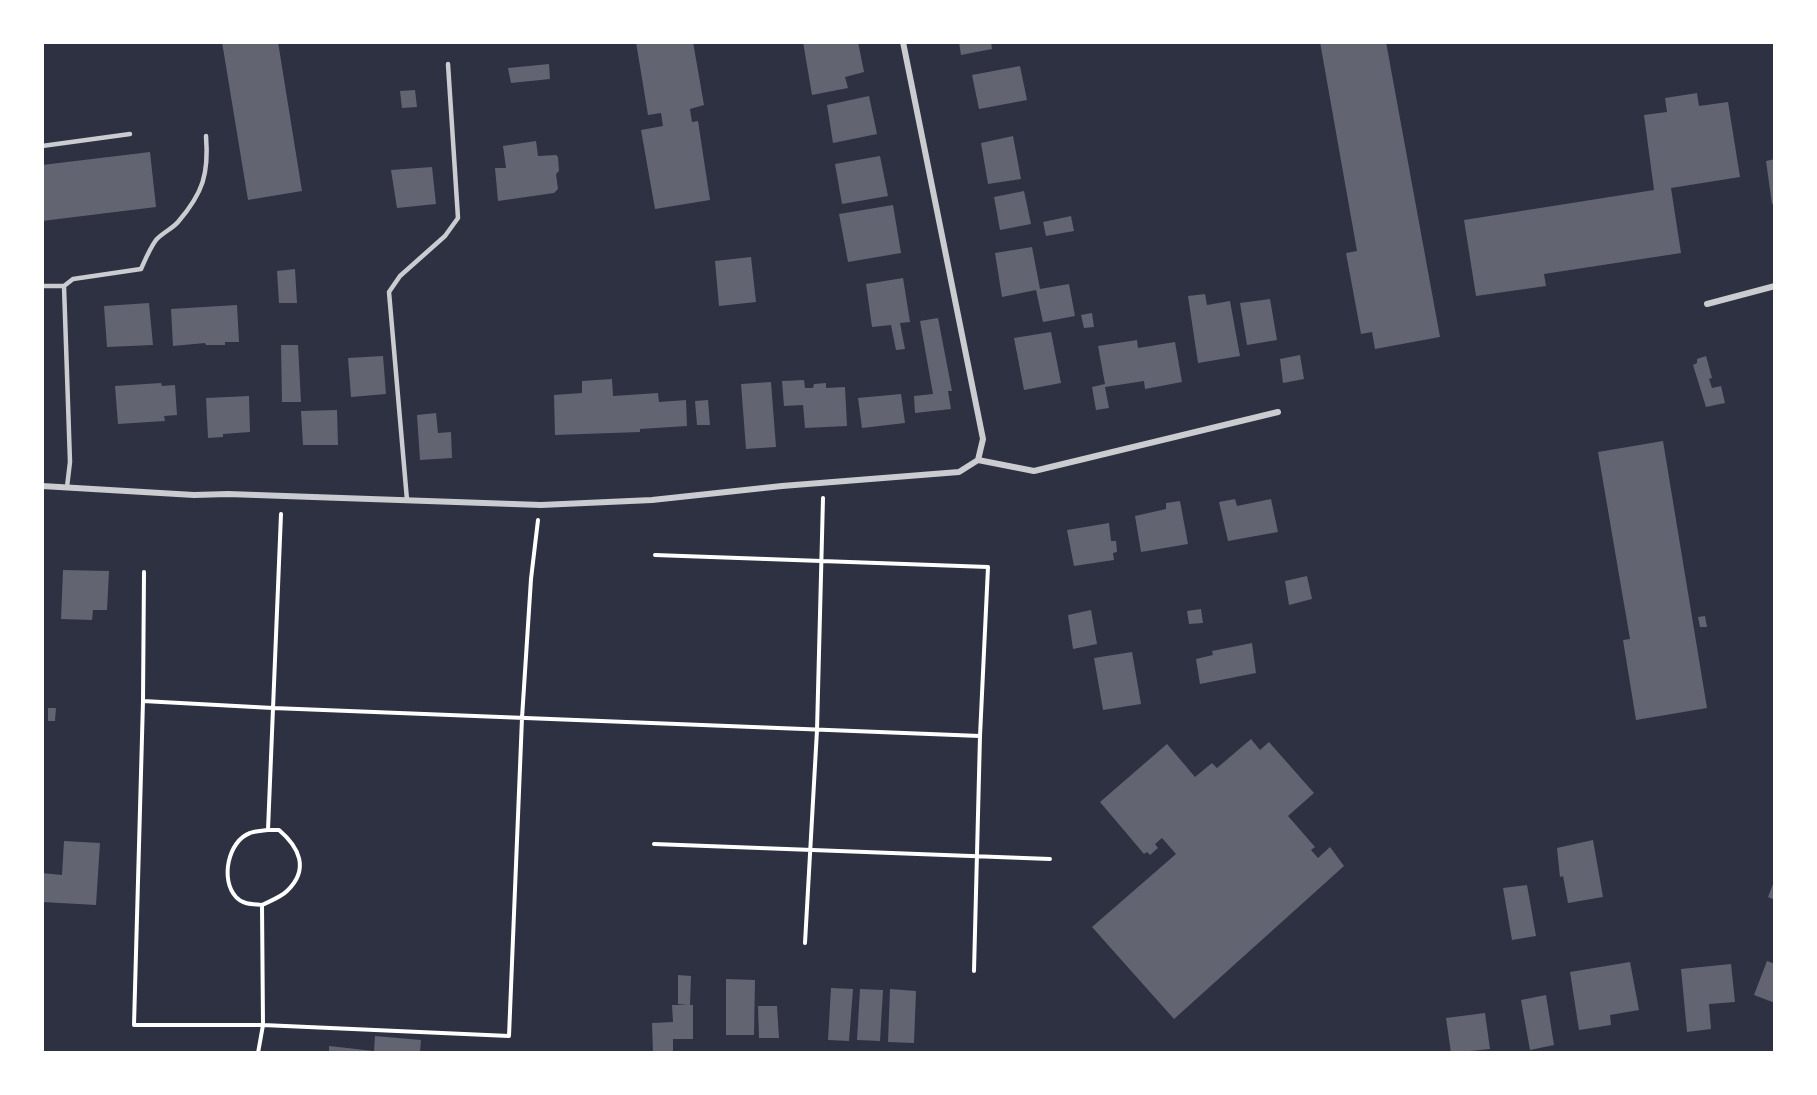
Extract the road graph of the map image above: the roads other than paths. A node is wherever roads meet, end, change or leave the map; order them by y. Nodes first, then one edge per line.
1 (903, 42) edge
2 (448, 64) dead end
3 (130, 134) dead end
4 (206, 136) dead end
5 (42, 146) edge
6 (42, 286) edge
7 (64, 286) junction
8 (1775, 286) edge
9 (1707, 304) dead end
10 (1278, 412) dead end
11 (978, 459) junction
12 (42, 486) edge
13 (68, 488) junction
14 (407, 500) junction

1 - 11 street
2 - 14 lane
3 - 5 lane
4 - 7 lane
6 - 7 lane
7 - 13 lane
8 - 9 street
10 - 11 street
11 - 14 street
12 - 13 street
13 - 14 street

